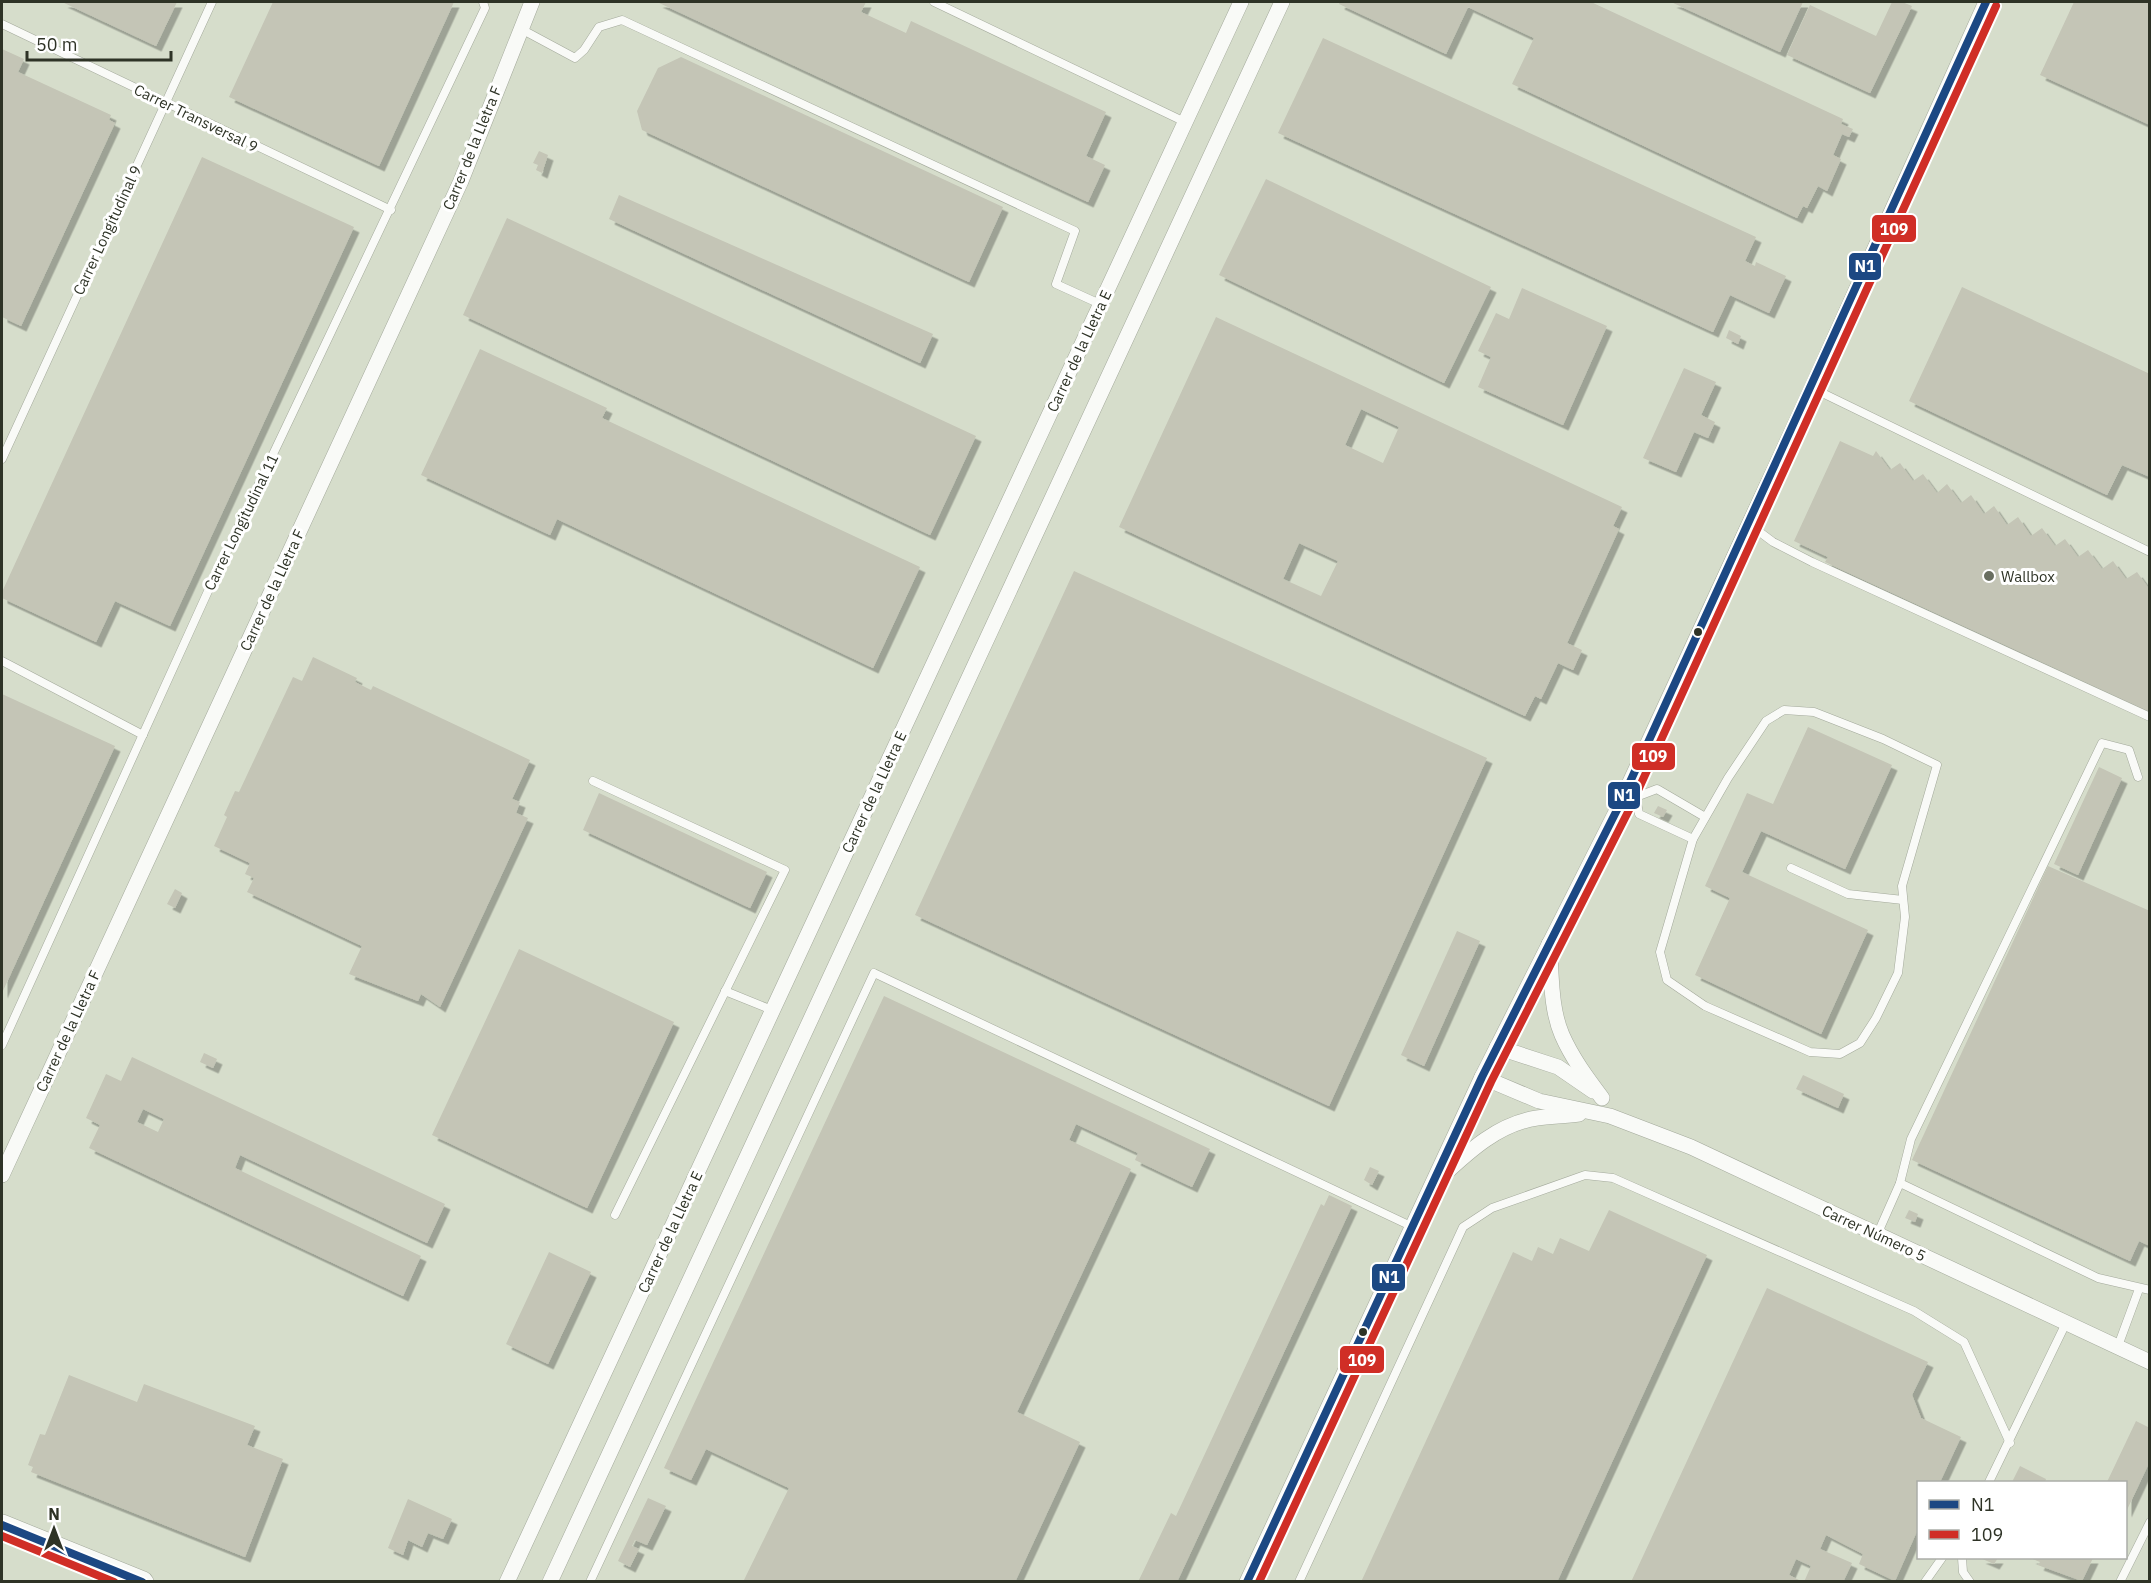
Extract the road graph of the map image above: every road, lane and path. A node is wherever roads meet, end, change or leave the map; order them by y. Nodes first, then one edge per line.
1 (212, 2) edge
2 (483, 2) edge
3 (532, 2) edge
4 (934, 2) edge
5 (1241, 2) edge
6 (1282, 2) edge
7 (1986, 2) edge
8 (2, 24) edge
9 (519, 28) junction
10 (165, 104) junction
11 (1185, 122) junction
12 (390, 210) junction
13 (1100, 304) junction
14 (1812, 388) junction
15 (2, 459) edge
16 (1749, 524) junction
17 (2150, 552) edge
18 (2, 661) edge
19 (2150, 717) edge
20 (143, 735) junction
21 (2138, 777) dead end
22 (593, 781) dead end
23 (1630, 794) junction
24 (1705, 817) junction
25 (1693, 839) junction
26 (1791, 868) dead end
27 (1903, 900) junction
28 (1549, 944) junction
29 (726, 992) junction
30 (772, 1010) junction
31 (2, 1045) edge
32 (1497, 1047) junction
33 (1482, 1077) junction
34 (1599, 1105) junction
35 (2, 1175) edge
36 (1900, 1183) junction
37 (1433, 1185) junction
38 (615, 1215) dead end
39 (1413, 1227) junction
40 (1876, 1235) junction
41 (2139, 1289) junction
42 (2150, 1290) edge
43 (2066, 1323) junction
44 (2118, 1346) junction
45 (2150, 1362) edge
46 (2010, 1443) junction
47 (1990, 1481) edge
48 (2150, 1522) edge
49 (2, 1525) edge
50 (1941, 1559) edge
51 (1962, 1559) edge
52 (143, 1581) edge
53 (507, 1581) edge
54 (550, 1581) edge
55 (590, 1581) edge
56 (1247, 1581) edge
57 (1299, 1581) edge
58 (1925, 1581) edge
59 (1970, 1581) edge
60 (2120, 1581) edge

1 - 10 lane, Carrer Longitudinal 9
2 - 12 lane, Carrer Longitudinal 11
3 - 9 street, Carrer de la Lletra F
4 - 11 lane
5 - 11 street, Carrer de la Lletra E
6 - 54 street
7 - 14 street
8 - 10 lane, Carrer Transversal 9
9 - 13 lane
9 - 35 street, Carrer de la Lletra F
10 - 12 lane, Carrer Transversal 9
10 - 15 lane, Carrer Longitudinal 9
11 - 13 street, Carrer de la Lletra E
12 - 20 lane, Carrer Longitudinal 11
13 - 30 street, Carrer de la Lletra E
14 - 16 street
14 - 17 lane
16 - 19 lane
16 - 23 street
18 - 20 lane
20 - 31 lane, Carrer Longitudinal 11
21 - 36 lane
22 - 29 lane
23 - 24 lane
23 - 25 lane
23 - 28 street
24 - 25 lane
24 - 27 lane
25 - 27 lane
26 - 27 lane
28 - 32 street
28 - 34 street
29 - 30 lane
29 - 38 lane
30 - 53 street, Carrer de la Lletra E
32 - 33 street
32 - 34 street
33 - 34 street
33 - 37 street
34 - 37 street
34 - 40 street, Carrer Número 5
36 - 40 lane
36 - 41 lane
37 - 39 street
39 - 55 lane
39 - 56 street
40 - 43 street, Carrer Número 5
41 - 42 lane
41 - 44 lane
43 - 44 street, Carrer Número 5
43 - 46 lane
44 - 45 street, Carrer Número 5
46 - 47 lane
46 - 57 lane
48 - 60 lane
49 - 52 main road
50 - 58 lane
51 - 59 lane

